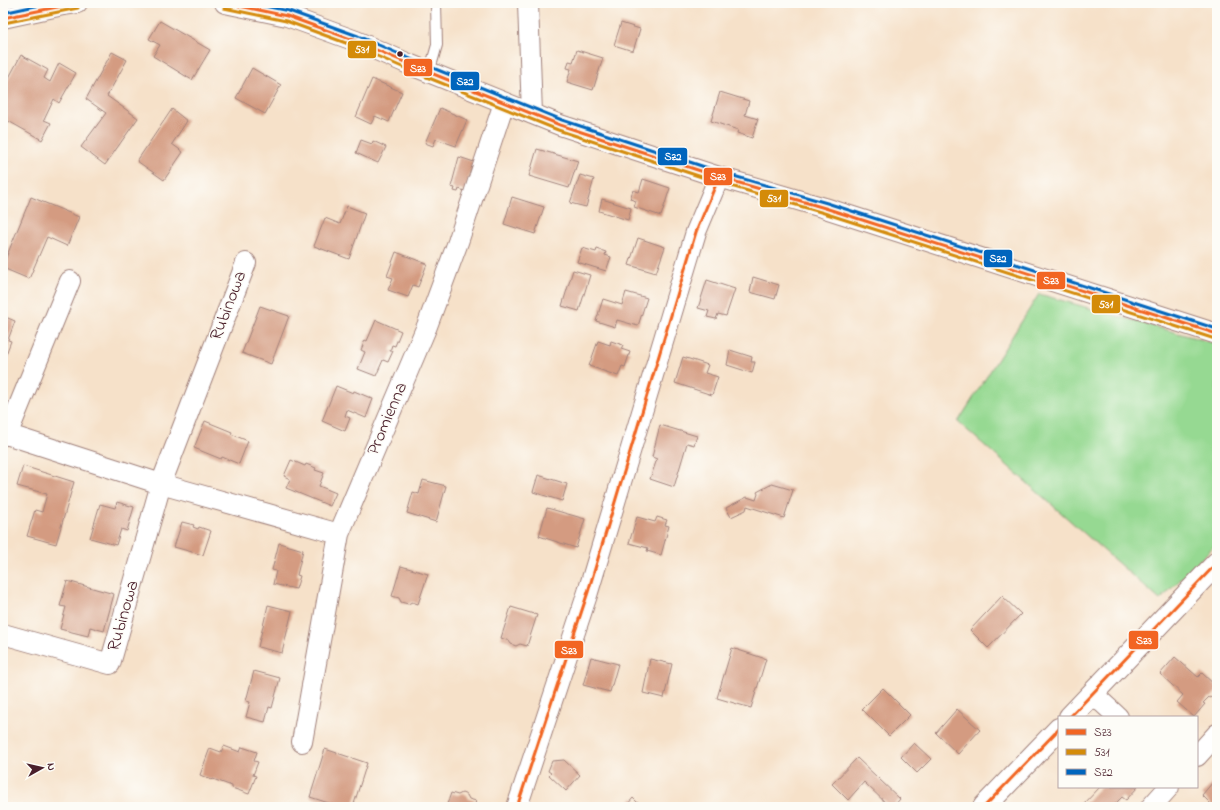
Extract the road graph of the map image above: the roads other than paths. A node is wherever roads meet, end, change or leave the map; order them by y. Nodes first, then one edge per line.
1 (77, 3) edge
2 (225, 3) edge
3 (436, 3) edge
4 (528, 3) edge
5 (3, 18) edge
6 (429, 73) junction
7 (504, 103) junction
8 (532, 114) junction
9 (719, 177) junction
10 (246, 263) dead end
11 (70, 281) dead end
12 (1217, 334) edge
13 (5, 434) edge
14 (162, 484) junction
15 (339, 534) junction
16 (1217, 563) edge
17 (3, 634) edge
18 (1093, 694) junction
19 (1071, 716) edge
20 (1117, 716) edge
21 (1058, 730) edge
22 (1217, 734) edge
23 (302, 742) dead end
24 (1198, 755) edge
25 (1167, 788) edge
26 (517, 807) edge
27 (984, 807) edge
28 (1151, 807) edge

1 - 5 street
2 - 6 street
3 - 6 lane
4 - 8 street
6 - 7 street
7 - 8 street
7 - 15 street, Promienna
8 - 9 street
9 - 12 street
9 - 26 street
10 - 14 street, Rubinowa
11 - 13 street
13 - 14 street
14 - 15 street
14 - 17 street, Rubinowa
15 - 23 street, Promienna
16 - 18 street
18 - 19 street
18 - 20 street
21 - 27 street
22 - 24 street
25 - 28 street

